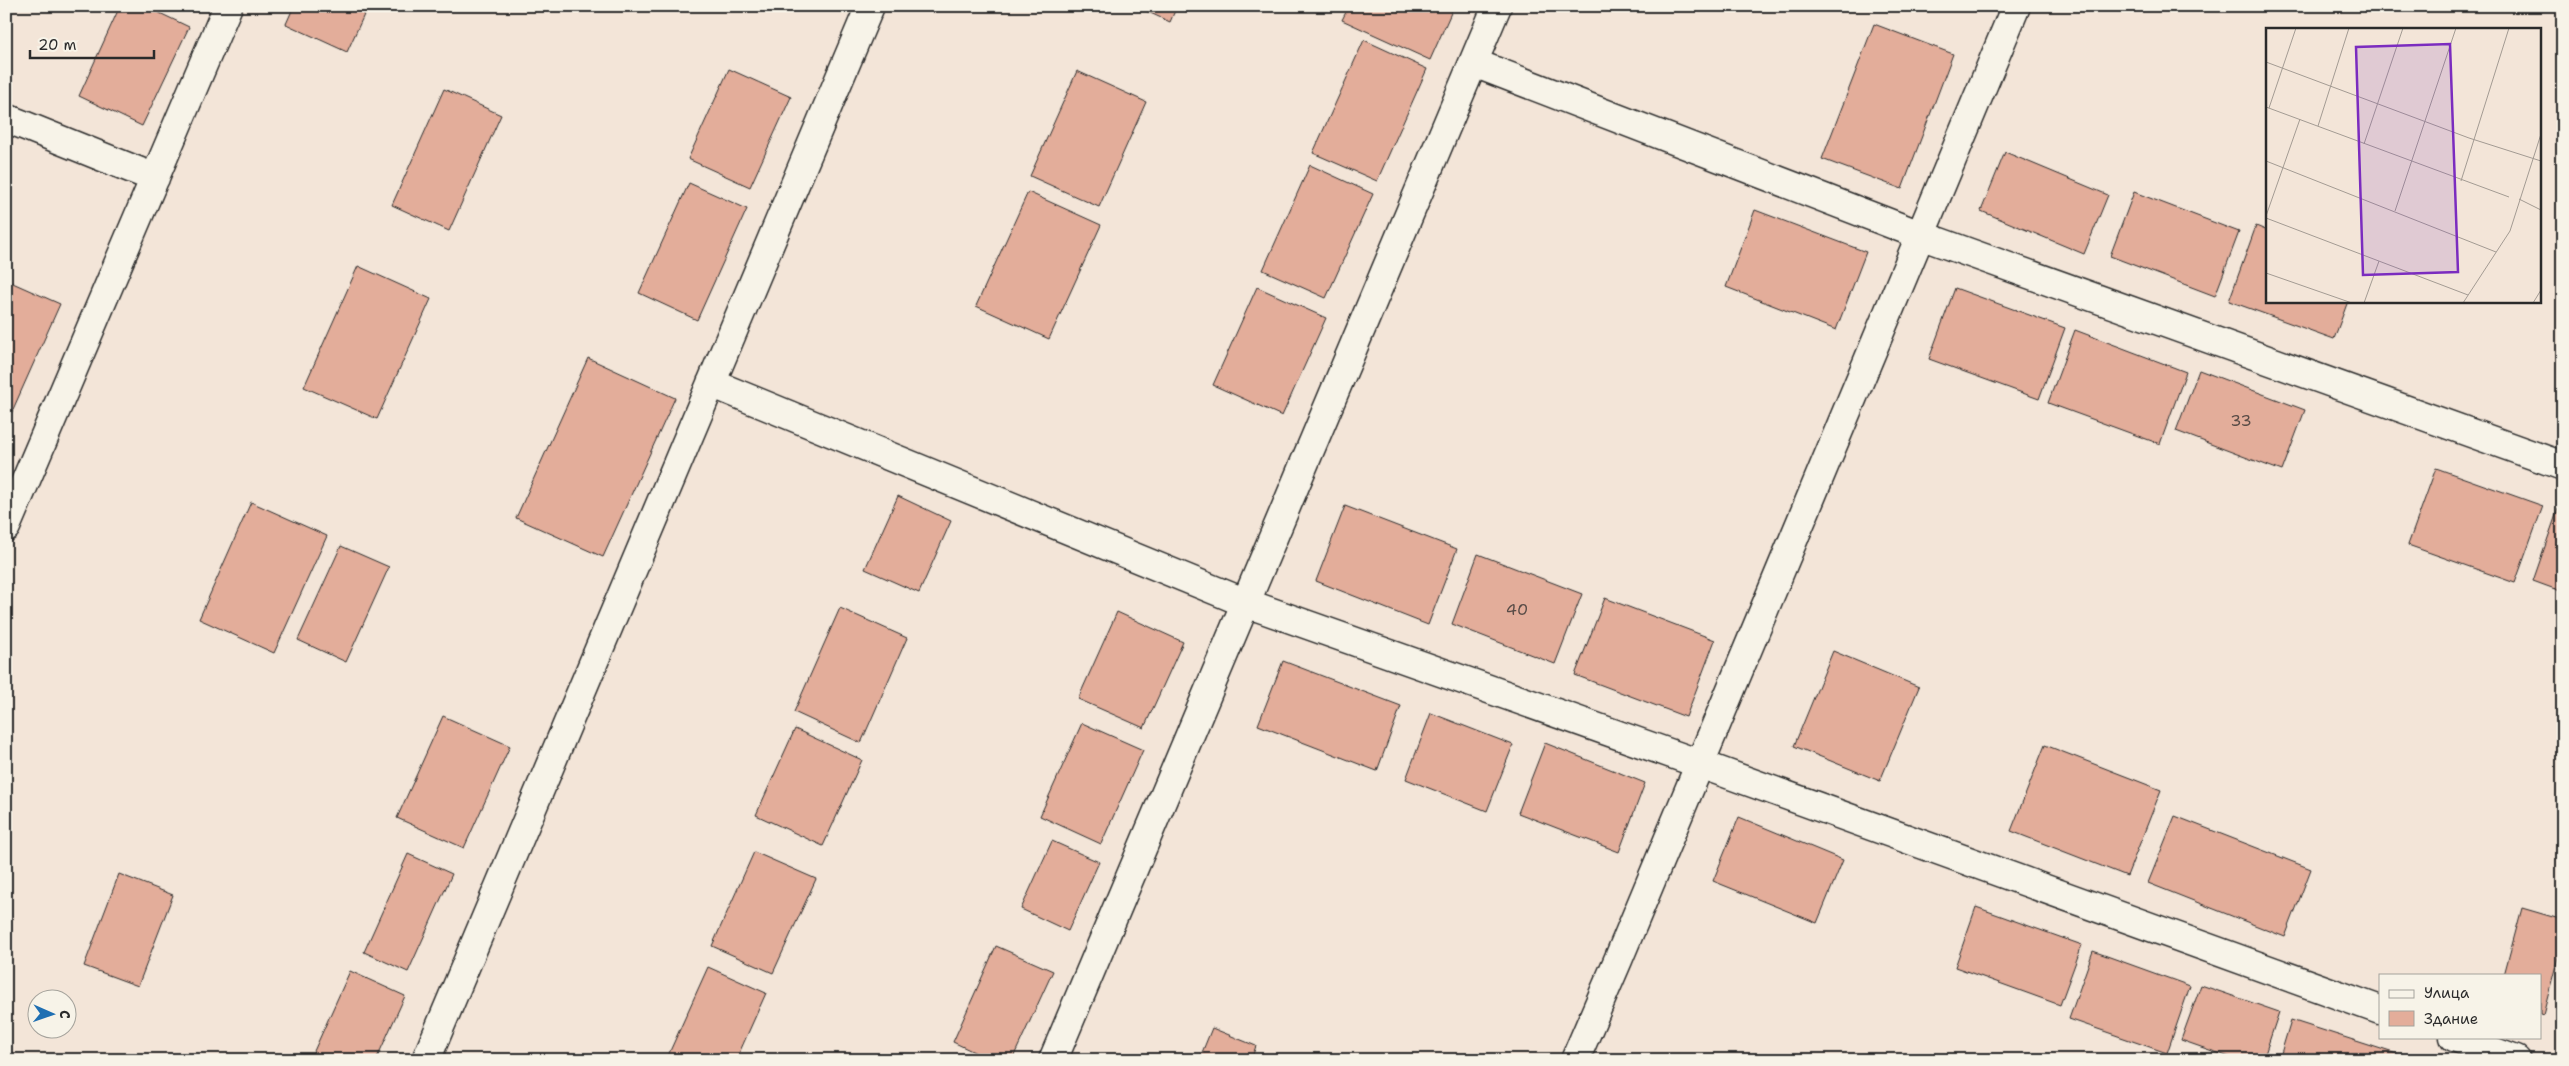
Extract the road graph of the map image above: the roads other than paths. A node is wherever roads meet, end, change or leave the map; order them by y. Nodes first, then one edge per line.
1 (228, 6) edge
2 (870, 6) edge
3 (1497, 6) edge
4 (2016, 6) edge
5 (1474, 63) junction
6 (6, 118) edge
7 (155, 178) junction
8 (1920, 236) junction
9 (712, 383) junction
10 (2563, 466) edge
11 (6, 527) edge
12 (1246, 603) junction
13 (1700, 764) junction
14 (2379, 1010) edge
15 (2457, 1038) edge
16 (426, 1060) edge
17 (1053, 1060) edge
18 (1574, 1060) edge
19 (2516, 1060) edge

1 - 7 street
2 - 9 street
3 - 5 street
4 - 8 street
5 - 8 street
5 - 12 street
6 - 7 street
7 - 11 street
8 - 10 street
8 - 13 street
9 - 12 street
9 - 16 street
12 - 13 street
12 - 17 street
13 - 14 street
13 - 18 street
15 - 19 street

